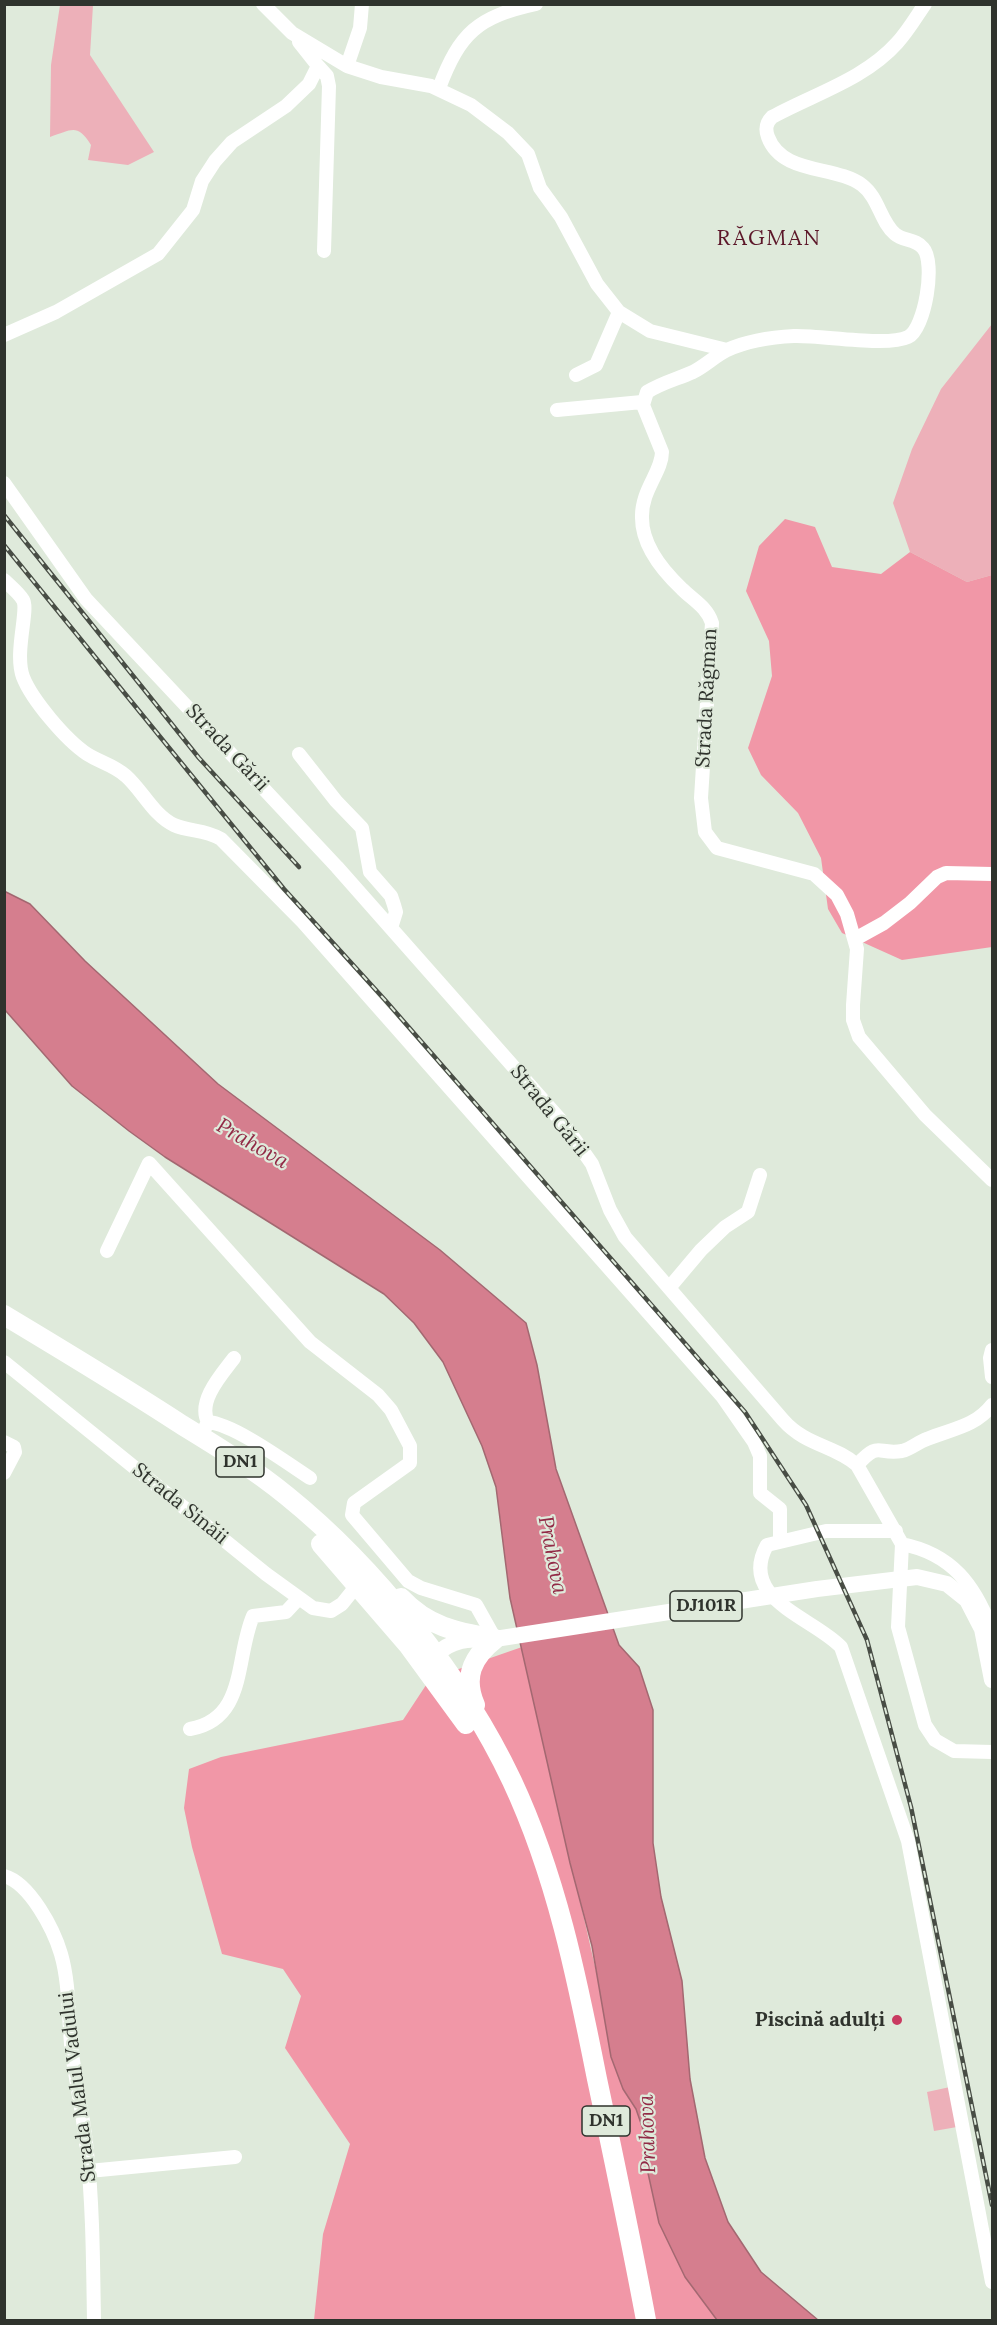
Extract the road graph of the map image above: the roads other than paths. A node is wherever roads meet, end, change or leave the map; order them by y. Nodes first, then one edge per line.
1 (263, 4) edge
2 (362, 4) edge
3 (536, 4) edge
4 (925, 4) edge
5 (292, 33) junction
6 (318, 66) junction
7 (347, 66) junction
8 (440, 88) junction
9 (324, 251) dead end
10 (619, 312) junction
11 (4, 335) edge
12 (727, 350) junction
13 (576, 375) dead end
14 (642, 402) junction
15 (557, 410) dead end
16 (4, 483) edge
17 (4, 580) edge
18 (298, 754) dead end
19 (993, 874) edge
20 (391, 928) junction
21 (855, 939) junction
22 (759, 1175) dead end
23 (993, 1180) edge
24 (107, 1251) dead end
25 (669, 1288) junction
26 (4, 1315) edge
27 (4, 1328) edge
28 (993, 1350) edge
29 (234, 1358) dead end
30 (4, 1362) edge
31 (993, 1377) edge
32 (993, 1405) edge
33 (204, 1429) junction
34 (4, 1442) edge
35 (857, 1465) junction
36 (4, 1473) edge
37 (310, 1478) dead end
38 (316, 1521) junction
39 (899, 1538) junction
40 (780, 1541) junction
41 (358, 1584) junction
42 (299, 1598) junction
43 (495, 1639) junction
44 (991, 1640) edge
45 (429, 1660) junction
46 (993, 1680) edge
47 (190, 1729) dead end
48 (489, 1737) junction
49 (993, 1752) edge
50 (4, 1876) edge
51 (235, 2157) dead end
52 (88, 2171) junction
53 (993, 2282) edge
54 (94, 2320) edge
55 (635, 2320) edge
56 (645, 2320) edge

1 - 5 street
2 - 7 street
3 - 8 street
4 - 12 street
5 - 6 street
5 - 7 street
6 - 9 street
6 - 11 street
7 - 8 street
8 - 10 street
10 - 12 street
10 - 13 street
12 - 14 street
14 - 15 street
14 - 21 street, Strada Răgman
16 - 20 street, Strada Gării
17 - 40 street
18 - 20 street
19 - 21 street
20 - 25 street, Strada Gării
21 - 23 street, Strada Răgman
22 - 25 street
24 - 43 street
25 - 35 street, Strada Gării
26 - 33 highway, DN1
27 - 41 highway, DN1
28 - 31 street
29 - 33 street
30 - 42 street, Strada Sinăii
32 - 35 street
33 - 37 street
33 - 38 highway, DN1
34 - 36 street
35 - 39 street
38 - 43 highway
38 - 45 highway, DN1
39 - 40 street
39 - 44 street
39 - 49 street
40 - 53 street
41 - 42 street, Strada Sinăii
41 - 45 highway, DN1
42 - 47 street
43 - 44 main road, DJ101R
43 - 45 main road, DJ101R
43 - 48 highway
44 - 46 main road, DJ101R
45 - 48 highway, DN1
45 - 55 highway, DN1
48 - 56 highway, DN1
50 - 52 street, Strada Malul Vadului
51 - 52 street
52 - 54 street, Strada Malul Vadului

